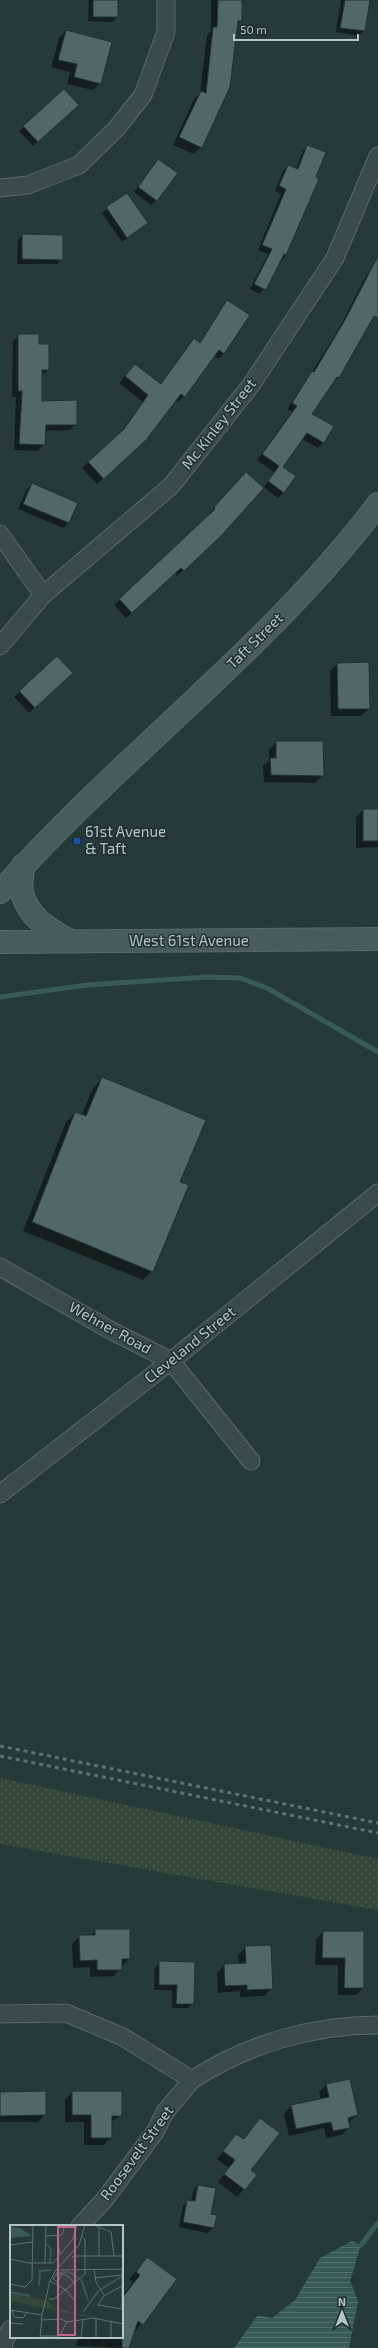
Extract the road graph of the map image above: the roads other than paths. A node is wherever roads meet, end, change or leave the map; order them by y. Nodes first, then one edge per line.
1 (166, 0) edge
2 (378, 156) edge
3 (0, 188) edge
4 (378, 504) edge
5 (0, 534) edge
6 (44, 595) junction
7 (0, 646) edge
8 (24, 865) junction
9 (0, 892) edge
10 (378, 939) edge
11 (0, 942) edge
12 (71, 942) junction
13 (378, 1193) edge
14 (0, 1267) edge
15 (171, 1361) junction
16 (251, 1461) dead end
17 (0, 1494) edge
18 (0, 2014) edge
19 (378, 2025) edge
20 (192, 2080) junction
21 (81, 2225) edge

1 - 3 street
2 - 6 street, Mc Kinley Street
4 - 8 main road, Taft Street
5 - 6 street
6 - 7 street, Mc Kinley Street
8 - 9 main road, Taft Street
8 - 12 main road
10 - 12 main road, West 61st Avenue
11 - 12 main road, West 61st Avenue
13 - 15 street, Cleveland Street
14 - 15 street, Wehner Road
15 - 16 street, Wehner Road
15 - 17 street, Cleveland Street
18 - 20 street
19 - 20 street, Roosevelt Street
20 - 21 street, Roosevelt Street

